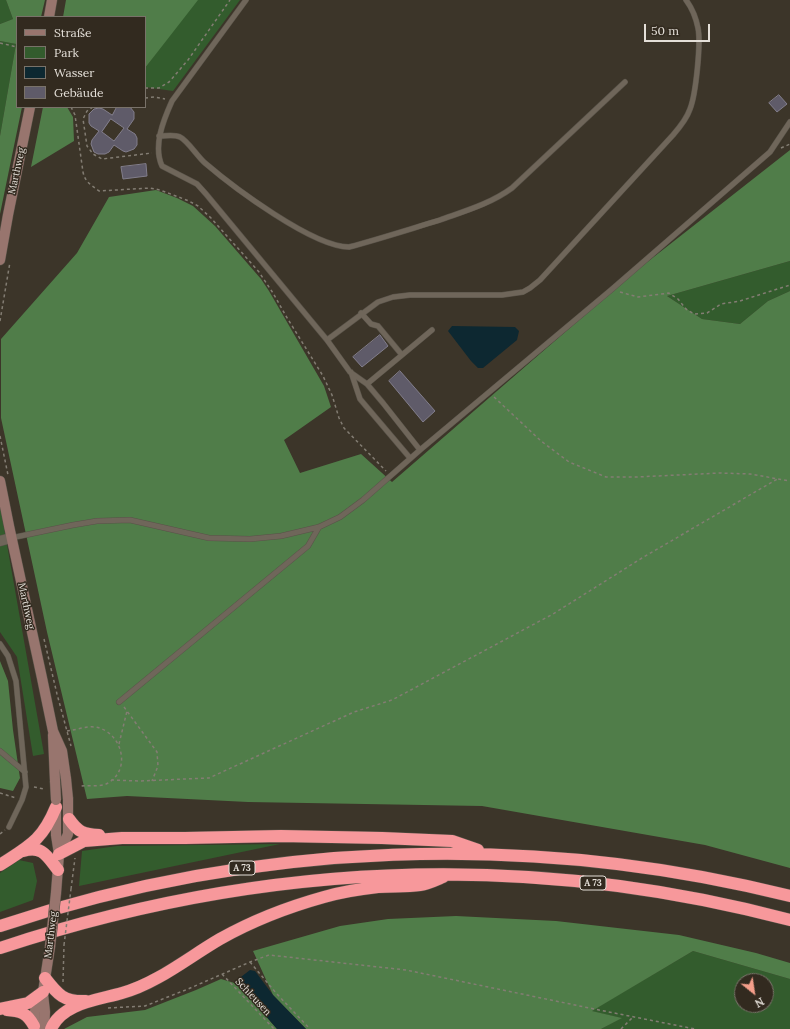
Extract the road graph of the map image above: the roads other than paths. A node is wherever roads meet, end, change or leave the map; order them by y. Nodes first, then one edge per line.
1 (52, 0) edge
2 (246, 0) edge
3 (686, 0) edge
4 (49, 16) edge
5 (625, 82) dead end
6 (30, 108) edge
7 (790, 122) edge
8 (159, 136) junction
9 (0, 260) edge
10 (361, 313) junction
11 (432, 330) dead end
12 (327, 340) junction
13 (402, 355) junction
14 (350, 372) junction
15 (367, 384) junction
16 (420, 450) junction
17 (410, 458) junction
18 (0, 481) edge
19 (319, 527) junction
20 (11, 538) junction
21 (0, 541) edge
22 (0, 644) edge
23 (119, 702) road end
24 (53, 731) junction
25 (0, 751) edge
26 (25, 772) junction
27 (56, 804) junction
28 (68, 819) junction
29 (9, 826) dead end
30 (122, 838) junction
31 (20, 852) junction
32 (59, 854) junction
33 (491, 854) junction
34 (0, 865) edge
35 (58, 870) junction
36 (454, 874) junction
37 (790, 896) edge
38 (790, 920) edge
39 (0, 926) edge
40 (0, 948) edge
41 (45, 978) junction
42 (43, 992) junction
43 (92, 1001) junction
44 (0, 1009) edge
45 (37, 1028) edge
46 (51, 1029) edge

1 - 4 main road
2 - 8 lane
3 - 10 lane
5 - 8 lane
6 - 9 main road, Marthweg
7 - 16 lane
8 - 12 lane
10 - 12 lane
10 - 13 lane
11 - 13 lane
12 - 14 lane
13 - 15 lane
14 - 15 lane
14 - 17 lane
15 - 16 lane
16 - 17 lane
17 - 19 lane
18 - 20 main road, Marthweg
19 - 20 lane
19 - 23 lane
20 - 21 street
20 - 24 main road, Marthweg
22 - 26 lane
24 - 27 main road, Marthweg, bridge
24 - 28 main road, Marthweg, bridge
25 - 26 lane
26 - 29 lane
27 - 31 highway
27 - 32 main road, Marthweg
28 - 30 highway
28 - 32 main road, Marthweg
30 - 32 highway
30 - 33 highway
31 - 34 highway
31 - 35 highway
32 - 35 main road, Marthweg
33 - 37 highway, A 73
33 - 39 highway, A 73
35 - 41 main road, Marthweg, bridge
36 - 38 highway, A 73
36 - 40 highway, A 73
36 - 43 highway, A 73
41 - 42 main road, Marthweg
41 - 43 highway, A 73
42 - 44 highway
42 - 45 main road, Marthweg
43 - 46 highway, A 73
44 - 45 highway

